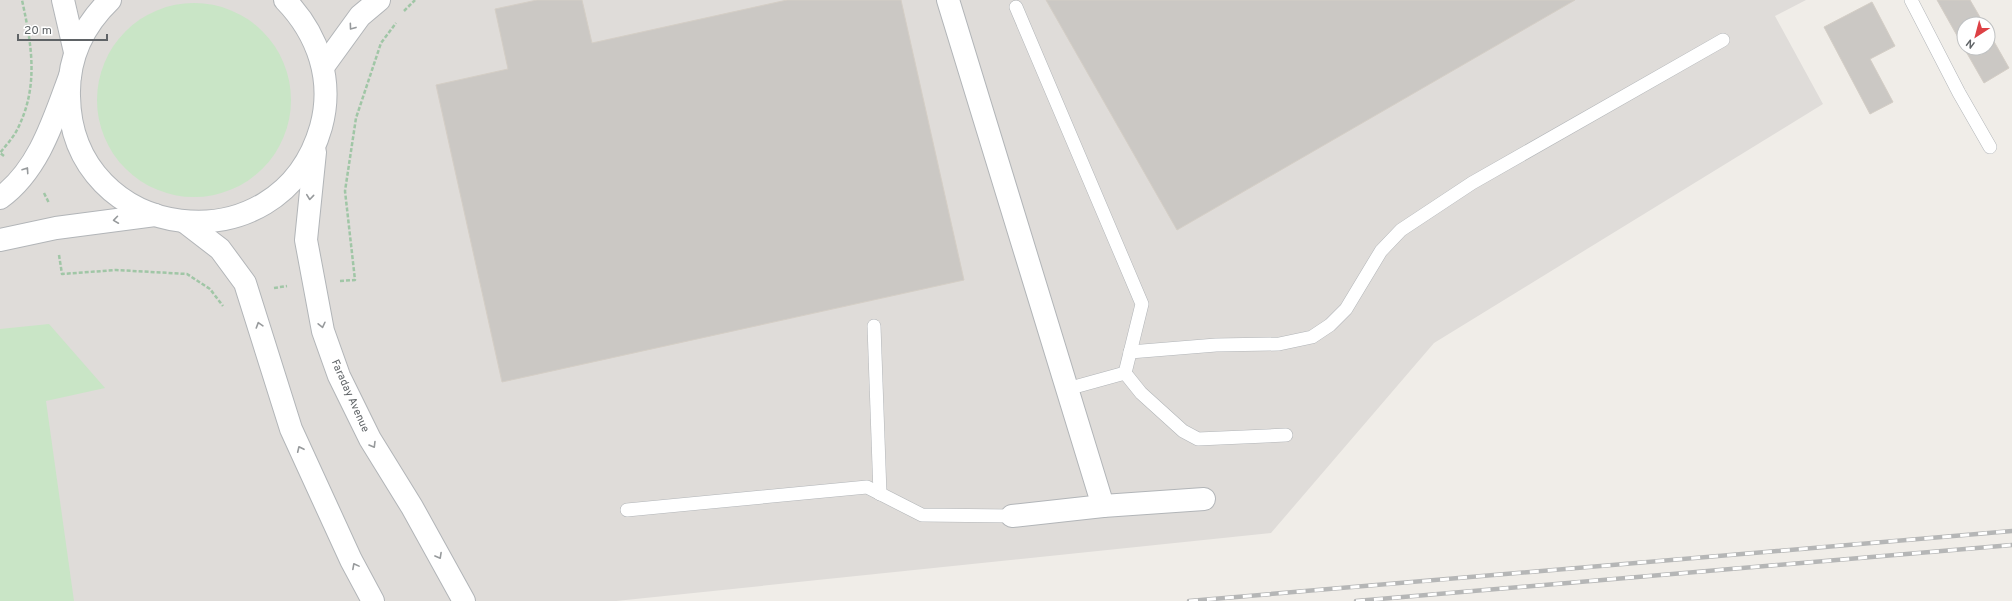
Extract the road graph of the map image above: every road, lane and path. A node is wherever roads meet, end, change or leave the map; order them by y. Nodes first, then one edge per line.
1 (22, 0) edge
2 (63, 0) edge
3 (110, 0) edge
4 (285, 0) edge
5 (379, 0) edge
6 (415, 0) edge
7 (948, 0) edge
8 (1912, 0) edge
9 (1016, 7) dead end
10 (1723, 40) dead end
11 (73, 62) junction
12 (323, 67) junction
13 (316, 145) junction
14 (1990, 147) dead end
15 (0, 153) edge
16 (0, 198) edge
17 (154, 215) junction
18 (185, 222) junction
19 (0, 240) edge
20 (62, 274) dead end
21 (355, 280) dead end
22 (290, 286) dead end
23 (272, 288) dead end
24 (224, 307) dead end
25 (874, 326) dead end
26 (1130, 352) junction
27 (1125, 373) junction
28 (1067, 389) junction
29 (1286, 435) dead end
30 (880, 494) junction
31 (1204, 499) dead end
32 (1103, 506) junction
33 (627, 510) dead end
34 (1012, 516) joint
35 (373, 601) edge
36 (464, 601) edge

1 - 15 path
2 - 11 street
3 - 11 street
4 - 12 street
5 -> 12 street
6 - 21 path
7 - 28 street
8 - 14 lane
9 - 26 lane
10 - 26 lane
16 -> 11 street
11 - 17 street
12 - 13 street
13 - 18 street
13 -> 36 street, Faraday Avenue
17 - 18 street
17 -> 19 street
35 -> 18 street
20 - 24 path
22 - 23 path
25 - 30 lane
26 - 27 lane
27 - 28 lane
27 - 29 lane
28 - 32 street
30 - 33 lane
30 - 34 lane
31 - 32 street
32 - 34 street

